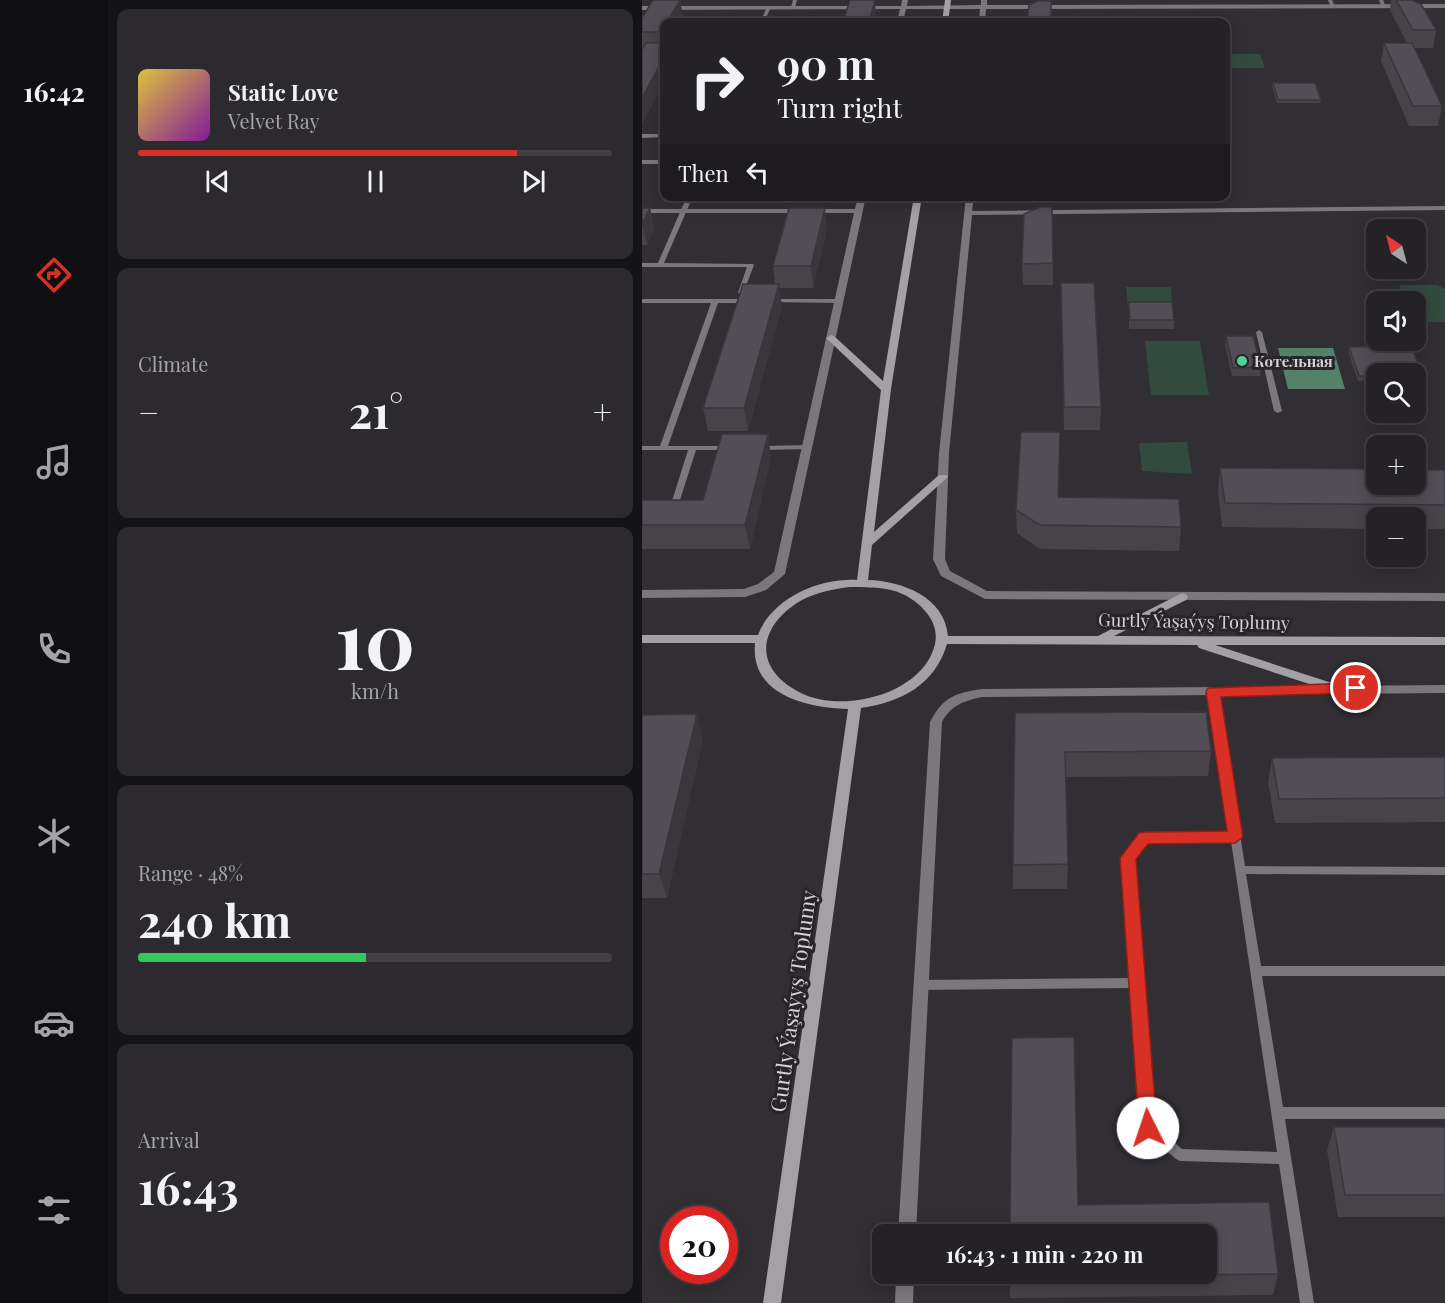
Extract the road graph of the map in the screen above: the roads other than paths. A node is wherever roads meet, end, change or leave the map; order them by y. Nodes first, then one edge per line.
1 (794, 3) edge
2 (904, 3) edge
3 (948, 3) edge
4 (984, 3) edge
5 (1331, 3) edge
6 (1383, 3) edge
7 (1440, 4) edge
8 (769, 7) junction
9 (642, 8) edge
10 (1445, 15) edge
11 (764, 18) edge
12 (901, 18) edge
13 (946, 18) edge
14 (982, 18) edge
15 (660, 134) edge
16 (642, 136) edge
17 (642, 162) edge
18 (660, 162) edge
19 (688, 201) edge
20 (861, 201) edge
21 (917, 201) edge
22 (970, 201) edge
23 (1445, 208) edge
24 (642, 211) edge
25 (684, 211) junction
26 (859, 211) junction
27 (970, 213) junction
28 (642, 265) edge
29 (660, 265) junction
30 (642, 301) edge
31 (715, 301) junction
32 (739, 301) junction
33 (839, 301) junction
34 (1259, 332) dead end
35 (831, 338) junction
36 (886, 389) junction
37 (1278, 411) dead end
38 (807, 447) junction
39 (642, 448) edge
40 (663, 448) junction
41 (693, 448) junction
42 (739, 448) edge
43 (750, 448) edge
44 (943, 477) junction
45 (642, 503) edge
46 (866, 545) junction
47 (862, 584) junction
48 (642, 594) edge
49 (1182, 597) junction
50 (1445, 597) edge
51 (1100, 638) junction
52 (642, 639) edge
53 (761, 639) junction
54 (942, 640) junction
55 (1445, 641) edge
56 (1194, 642) junction
57 (1334, 688) junction
58 (1445, 689) edge
59 (1213, 692) junction
60 (855, 705) junction
61 (1235, 837) junction
62 (1240, 870) junction
63 (1445, 871) edge
64 (1256, 971) junction
65 (1445, 971) edge
66 (1137, 983) junction
67 (920, 985) junction
68 (1278, 1113) junction
69 (1445, 1113) edge
70 (1285, 1158) junction
71 (908, 1224) edge
72 (905, 1284) edge
73 (772, 1303) edge
74 (904, 1303) edge
75 (1307, 1303) edge

1 - 2 street
1 - 8 street
2 - 3 street
2 - 12 street
3 - 4 street
3 - 13 street
4 - 5 street
4 - 14 street
5 - 6 street
6 - 7 street
7 - 10 street
8 - 9 street
8 - 11 lane
15 - 16 lane
17 - 18 lane
19 - 25 lane
20 - 26 street
21 - 36 street
22 - 27 street
23 - 27 street
24 - 25 street
25 - 26 street
25 - 29 lane
26 - 33 street
27 - 44 street
28 - 29 lane
29 - 32 lane
30 - 31 lane
31 - 32 lane
31 - 40 lane
32 - 33 lane
33 - 35 street
34 - 37 lane
35 - 36 street
35 - 38 street
36 - 46 street
38 - 43 lane
38 - 48 street
39 - 40 lane
40 - 41 lane
41 - 42 lane
41 - 45 lane
44 - 46 street
44 - 49 street
46 - 47 street
47 - 53 street
47 - 54 street
49 - 50 street
49 - 51 street
51 - 54 street, Gurtly Ýaşaýyş Toplumy
51 - 56 street, Gurtly Ýaşaýyş Toplumy
52 - 53 street
53 - 60 street
54 - 60 street
55 - 56 street, Gurtly Ýaşaýyş Toplumy
56 - 57 street
57 - 58 street
57 - 59 street
59 - 61 lane
59 - 67 street
60 - 73 street, Gurtly Ýaşaýyş Toplumy
61 - 62 lane
61 - 66 lane
62 - 63 lane
62 - 64 lane
64 - 65 lane
64 - 68 lane
66 - 67 lane
66 - 70 lane
67 - 71 street
68 - 69 lane
68 - 70 lane
70 - 75 lane
72 - 74 street

